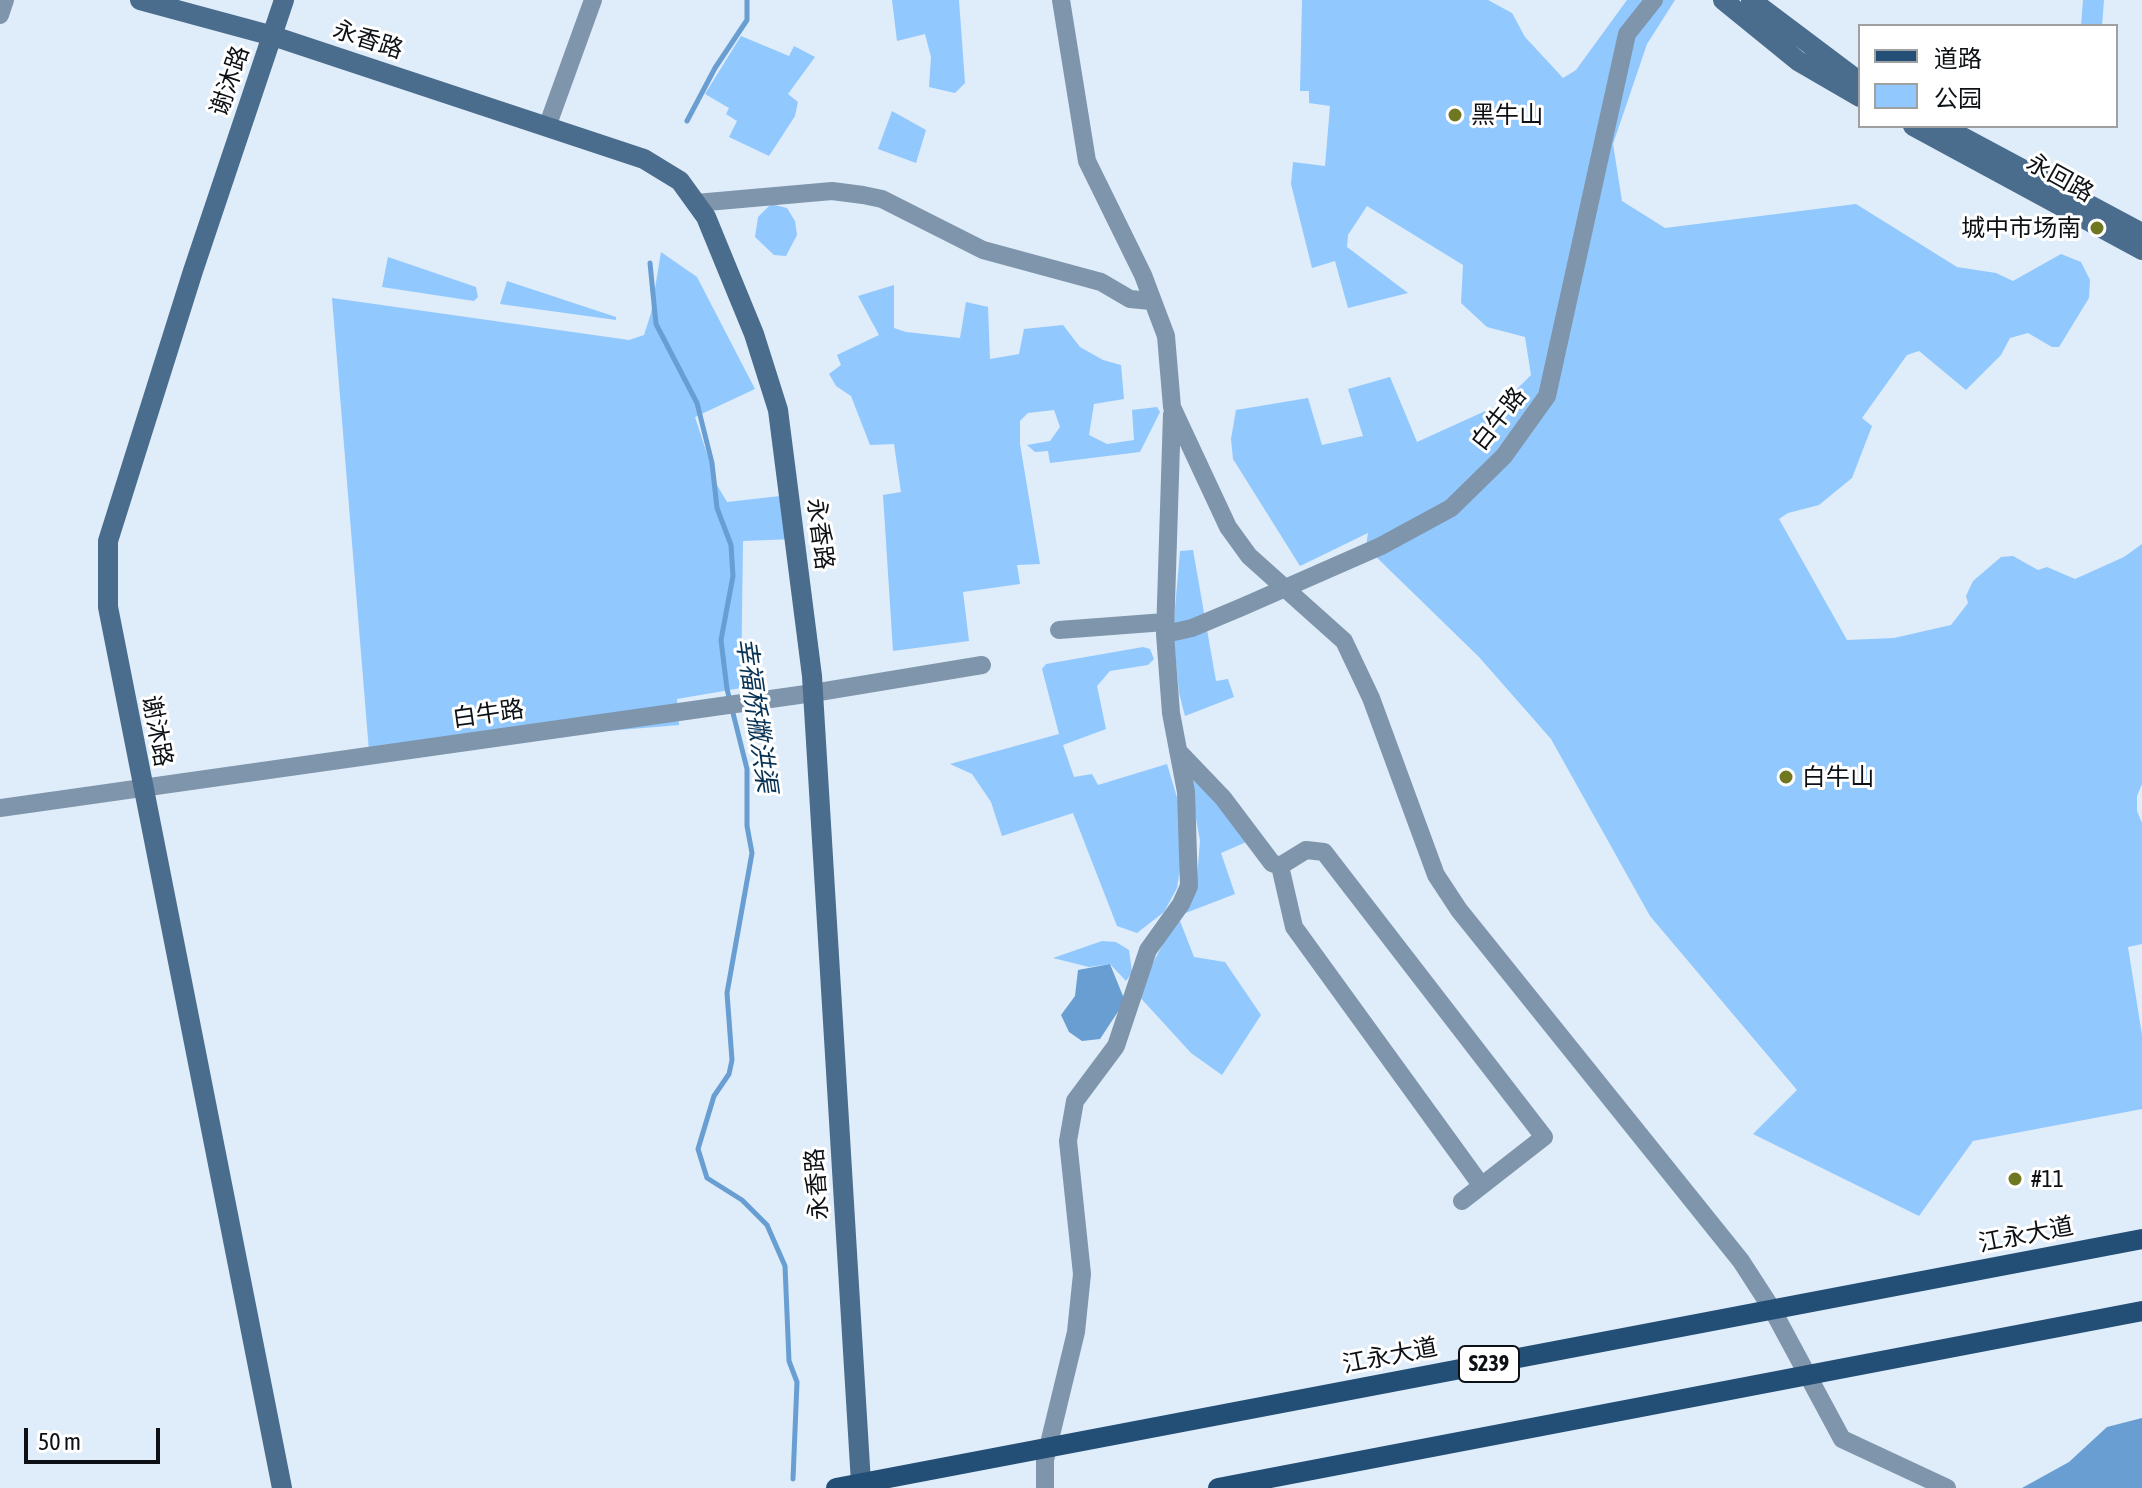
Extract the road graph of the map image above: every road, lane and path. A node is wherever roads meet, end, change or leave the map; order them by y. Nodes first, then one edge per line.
1 (5, 0) edge
2 (144, 0) edge
3 (284, 0) edge
4 (593, 0) edge
5 (1061, 0) edge
6 (1654, 0) edge
7 (1723, 0) edge
8 (1751, 0) edge
9 (0, 15) edge
10 (273, 36) junction
11 (1858, 80) edge
12 (1858, 96) edge
13 (547, 127) junction
14 (1917, 128) edge
15 (1946, 128) edge
16 (696, 203) junction
17 (2142, 233) edge
18 (2142, 250) edge
19 (1151, 301) junction
20 (1172, 407) junction
21 (1286, 588) junction
22 (1165, 628) junction
23 (1059, 630) dead end
24 (982, 665) dead end
25 (813, 693) junction
26 (1178, 751) junction
27 (142, 788) junction
28 (0, 808) edge
29 (1280, 866) junction
30 (1481, 1185) junction
31 (1462, 1201) dead end
32 (2142, 1239) edge
33 (1772, 1309) junction
34 (2142, 1311) edge
35 (1807, 1375) junction
36 (1049, 1447) junction
37 (861, 1483) junction
38 (282, 1488) edge
39 (836, 1488) edge
40 (1045, 1488) edge
41 (1218, 1488) edge
42 (1947, 1488) edge

1 - 9 street
2 - 10 main road, 永香路
3 - 10 main road, 谢沐路
4 - 13 street
5 - 19 street
6 - 21 street, 白牛路
7 - 12 main road
8 - 11 main road
10 - 13 main road, 永香路
10 - 27 main road, 谢沐路
13 - 16 main road, 永香路
14 - 18 main road, 永回路
15 - 17 main road, 永回路
16 - 19 street
16 - 25 main road, 永香路
19 - 20 street
20 - 21 street
20 - 22 street
21 - 22 street, 白牛路
21 - 33 street
22 - 23 street, 白牛路
22 - 26 street
24 - 25 street, 白牛路
25 - 27 street, 白牛路
25 - 37 main road, 永香路
26 - 29 street
26 - 36 street
27 - 28 street, 白牛路
27 - 38 main road, 谢沐路
29 - 30 street
29 - 30 street
30 - 31 street
32 - 33 main road, 江永大道 / S239
33 - 35 street
33 - 36 main road, 江永大道 / S239
34 - 35 main road
35 - 41 main road
35 - 42 street
36 - 37 main road, 江永大道 / S239
36 - 40 street
37 - 39 main road, 江永大道 / S239

